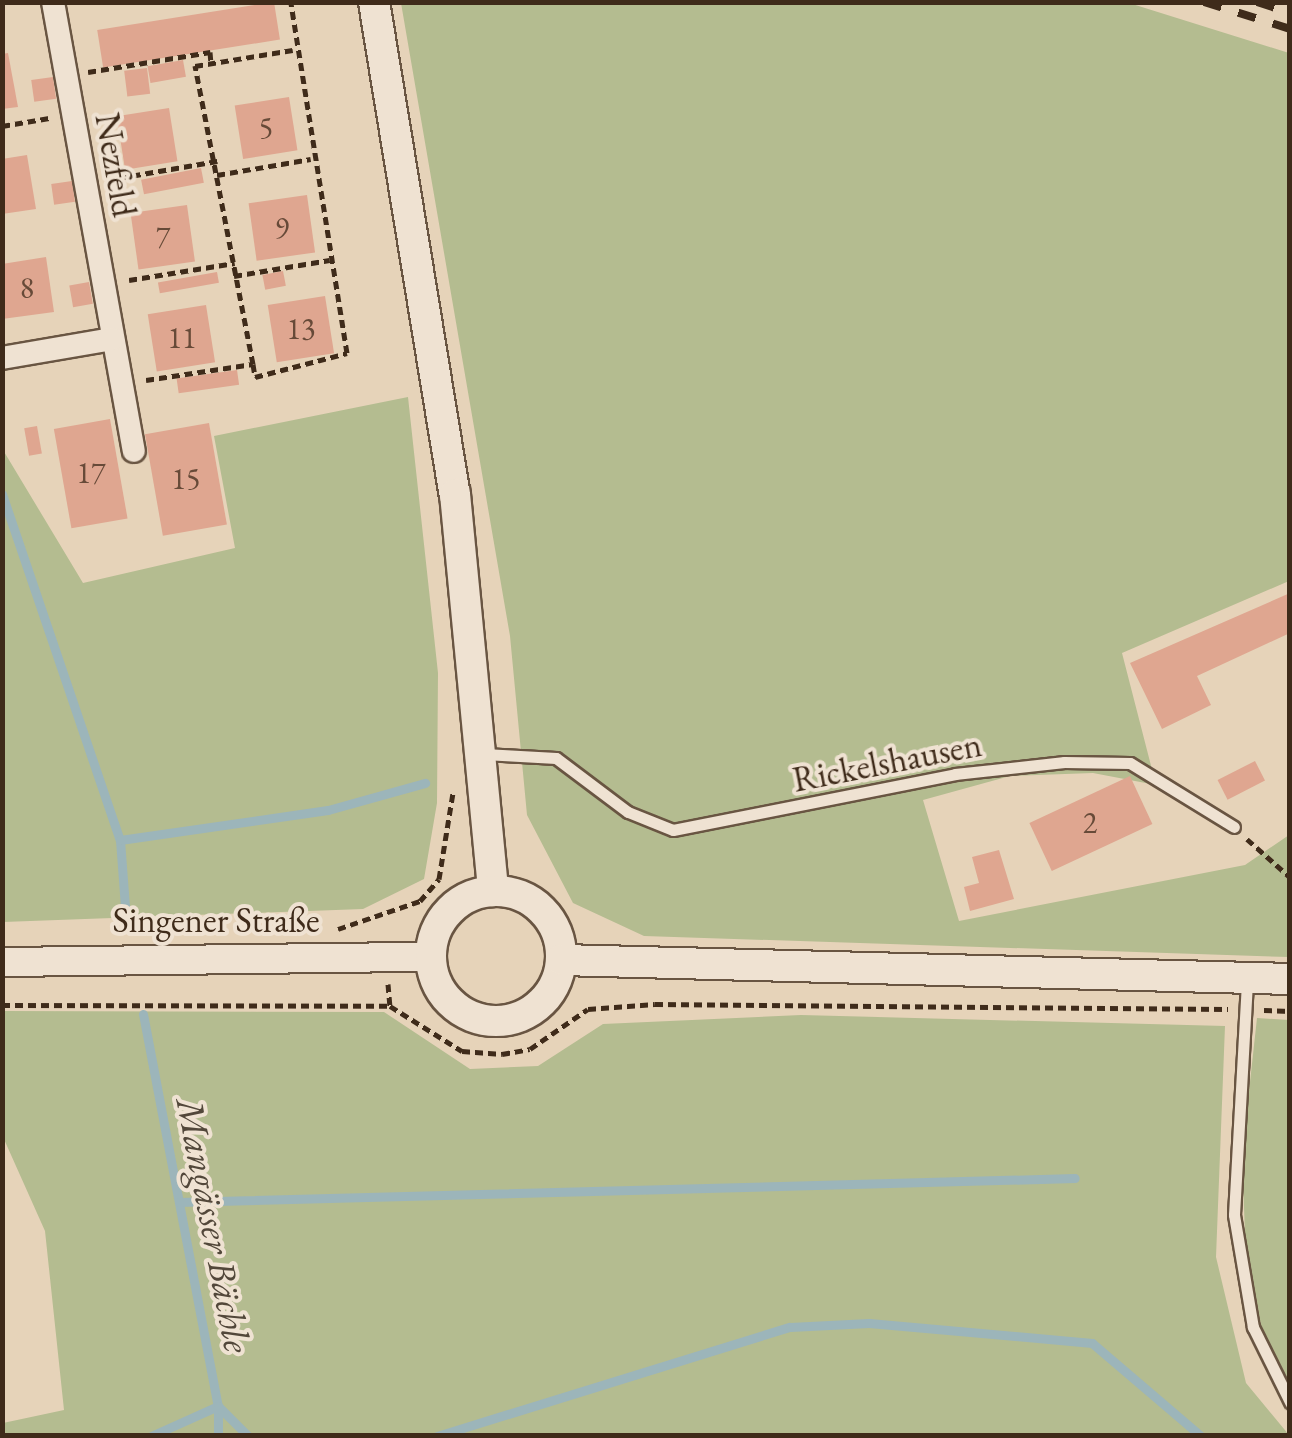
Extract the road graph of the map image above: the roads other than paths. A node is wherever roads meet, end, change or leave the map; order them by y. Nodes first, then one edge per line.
1 (53, 2) edge
2 (374, 2) edge
3 (112, 338) junction
4 (2, 358) edge
5 (134, 451) dead end
6 (480, 754) junction
7 (1234, 827) road end
8 (493, 891) junction
9 (430, 957) junction
10 (561, 960) junction
11 (2, 962) edge
12 (1248, 977) junction
13 (1290, 979) edge
14 (1290, 1402) edge

1 - 3 street, Nezfeld
2 - 6 main road
3 - 4 street
3 - 5 street, Nezfeld
6 - 7 lane, Rickelshausen
6 - 8 main road
8 - 9 main road
8 - 10 main road
9 - 10 main road
9 - 11 street, Singener Straße
10 - 12 main road
12 - 13 main road
12 - 14 lane

